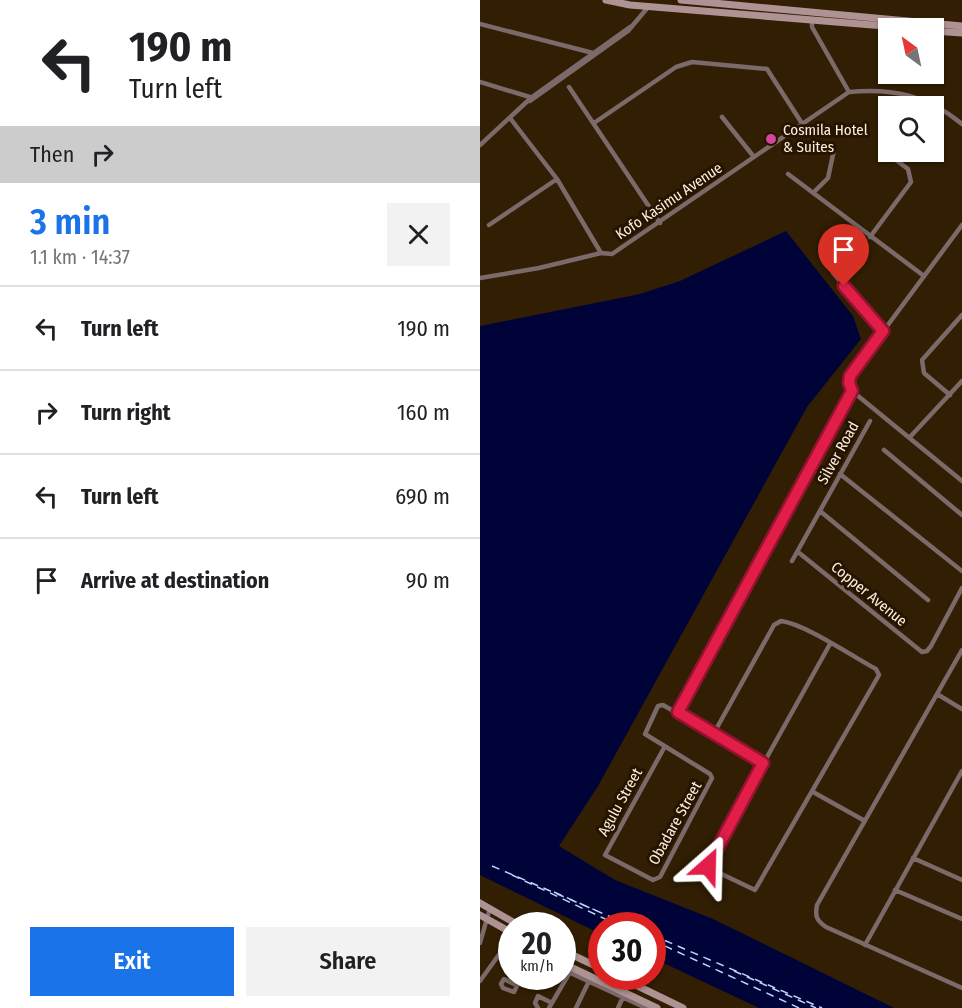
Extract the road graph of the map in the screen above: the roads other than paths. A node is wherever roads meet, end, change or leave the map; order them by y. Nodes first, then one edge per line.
1 (606, 0) edge
2 (681, 0) edge
3 (688, 0) edge
4 (649, 6) junction
5 (812, 20) junction
6 (480, 24) edge
7 (878, 25) edge
8 (962, 26) edge
9 (944, 32) edge
10 (962, 33) edge
11 (593, 53) junction
12 (480, 82) edge
13 (569, 87) dead end
14 (849, 92) junction
15 (532, 99) junction
16 (722, 117) dead end
17 (510, 118) junction
18 (594, 123) junction
19 (962, 124) edge
20 (803, 125) junction
21 (480, 145) edge
22 (834, 150) dead end
23 (754, 157) junction
24 (899, 162) edge
25 (788, 174) dead end
26 (557, 179) junction
27 (813, 193) junction
28 (660, 223) junction
29 (489, 225) dead end
30 (962, 225) edge
31 (870, 237) junction
32 (601, 253) junction
33 (833, 273) dead end
34 (924, 276) junction
35 (480, 278) edge
36 (962, 315) edge
37 (883, 331) junction
38 (962, 381) edge
39 (852, 391) junction
40 (950, 395) junction
41 (870, 421) dead end
42 (910, 437) junction
43 (884, 450) dead end
44 (962, 471) edge
45 (840, 474) junction
46 (957, 477) junction
47 (962, 481) edge
48 (820, 511) junction
49 (962, 515) edge
50 (798, 552) junction
51 (792, 561) dead end
52 (962, 570) edge
53 (962, 588) edge
54 (928, 600) dead end
55 (830, 644) junction
56 (962, 650) edge
57 (937, 694) junction
58 (962, 709) edge
59 (678, 712) junction
60 (714, 733) junction
61 (664, 748) junction
62 (763, 763) junction
63 (962, 771) edge
64 (954, 784) junction
65 (962, 789) edge
66 (813, 792) junction
67 (865, 821) junction
68 (913, 858) junction
69 (649, 879) joint
70 (962, 880) edge
71 (895, 890) junction
72 (480, 903) edge
73 (490, 908) junction
74 (498, 913) edge
75 (483, 917) edge
76 (962, 919) edge
77 (498, 925) edge
78 (480, 943) edge
79 (865, 945) junction
80 (498, 956) edge
81 (576, 970) edge
82 (480, 981) edge
83 (588, 983) edge
84 (962, 988) edge
85 (560, 990) edge
86 (608, 990) edge
87 (646, 990) edge
88 (623, 997) junction
89 (551, 1005) edge
90 (538, 1008) edge
91 (576, 1008) edge
92 (618, 1008) edge
93 (646, 1008) edge
94 (657, 1008) edge
95 (683, 1008) edge

1 - 4 main road
2 - 3 main road
3 - 8 main road
4 - 5 main road
4 - 11 street
5 - 7 main road
5 - 14 street
6 - 11 street
9 - 10 main road
11 - 15 street
12 - 15 street
13 - 18 street
14 - 19 street
14 - 20 street, Kofo Kasimu Avenue
15 - 17 street
16 - 23 street
17 - 21 street
17 - 26 street
18 - 20 street
18 - 28 street
20 - 23 street, Kofo Kasimu Avenue
22 - 27 street
23 - 28 street, Kofo Kasimu Avenue
24 - 31 street
25 - 27 street
26 - 29 street
26 - 32 street
27 - 31 street
28 - 32 street, Kofo Kasimu Avenue
30 - 34 street
31 - 34 street
32 - 35 street, Kofo Kasimu Avenue
33 - 37 street
34 - 37 street
36 - 40 street
37 - 39 street
38 - 40 street
39 - 42 street
39 - 59 street
40 - 42 street
41 - 45 street, Silver Road
42 - 46 street
43 - 49 street
44 - 46 street
45 - 48 street, Silver Road
45 - 52 street
46 - 47 street
48 - 50 street, Silver Road
48 - 54 street
50 - 51 street, Silver Road
50 - 53 street, Copper Avenue
55 - 60 street
55 - 62 street
55 - 66 street
56 - 57 street
57 - 58 street
57 - 67 street
59 - 60 street
59 - 61 street, Obadare Street
60 - 62 street
61 - 69 street, Agulu Street
61 - 69 street, Obadare Street
62 - 66 street
63 - 64 street
64 - 65 street
64 - 68 street
66 - 67 street
67 - 79 street
68 - 70 street
68 - 71 street
71 - 76 street
71 - 79 street
72 - 73 main road
73 - 74 main road
73 - 75 street
75 - 77 main road
75 - 78 street
79 - 84 street
80 - 82 street
81 - 94 main road
83 - 91 street
85 - 89 street
86 - 88 street
87 - 95 main road
88 - 92 street
88 - 93 street
89 - 90 street

